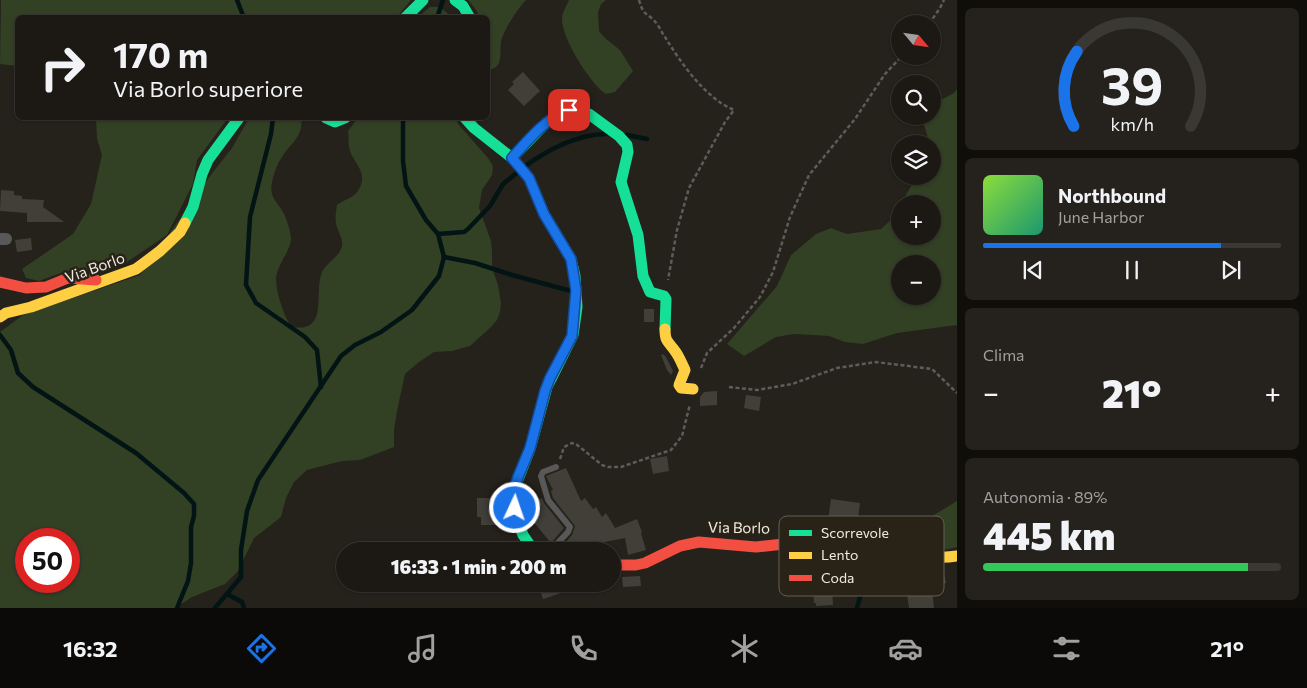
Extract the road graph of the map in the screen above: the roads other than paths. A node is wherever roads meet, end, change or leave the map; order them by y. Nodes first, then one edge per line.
1 (423, 0) edge
2 (455, 0) edge
3 (408, 15) edge
4 (468, 15) edge
5 (238, 120) edge
6 (467, 120) edge
7 (512, 158) junction
8 (105, 280) junction
9 (0, 282) edge
10 (0, 317) edge
11 (693, 389) road end
12 (556, 467) road end
13 (527, 542) edge
14 (559, 542) edge
15 (779, 544) edge
16 (957, 556) edge
17 (944, 558) edge
18 (621, 567) edge

1 - 3 main road
2 - 4 main road
5 - 8 main road, Via Borlo
6 - 7 main road
7 - 11 main road
7 - 13 main road
8 - 9 main road
8 - 10 main road, Via Borlo
12 - 14 lane
15 - 18 main road, Via Borlo
16 - 17 main road, Via Borlo

